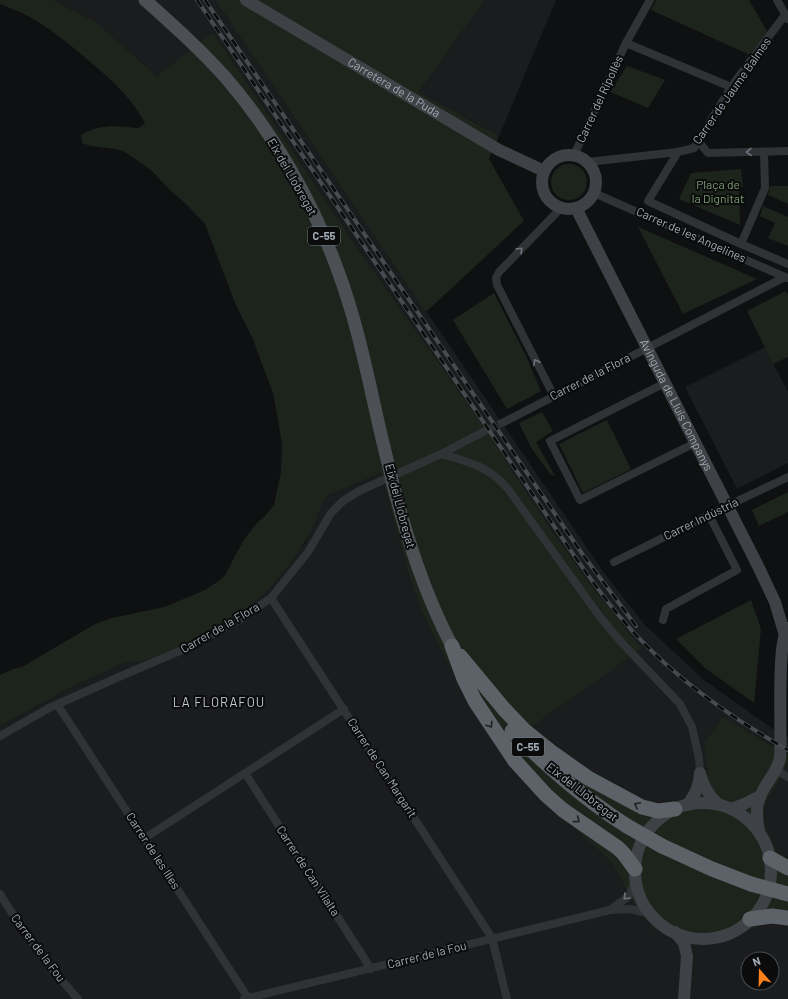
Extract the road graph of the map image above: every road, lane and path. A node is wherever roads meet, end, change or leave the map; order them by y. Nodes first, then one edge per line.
1 (146, 0) edge
2 (246, 0) edge
3 (650, 0) edge
4 (777, 0) edge
5 (787, 17) edge
6 (626, 43) junction
7 (731, 87) junction
8 (698, 140) junction
9 (678, 152) junction
10 (764, 152) junction
11 (788, 152) edge
12 (574, 155) junction
13 (588, 162) junction
14 (544, 171) junction
15 (594, 192) junction
16 (648, 201) joint
17 (562, 208) junction
18 (576, 208) junction
19 (741, 244) junction
20 (788, 264) edge
21 (787, 277) edge
22 (647, 348) junction
23 (665, 383) junction
24 (554, 396) junction
25 (502, 423) tunnel mouth
26 (488, 430) tunnel mouth
27 (695, 443) junction
28 (440, 454) junction
29 (788, 477) edge
30 (727, 506) junction
31 (709, 515) junction
32 (614, 562) dead end
33 (271, 598) junction
34 (775, 602) junction
35 (788, 618) edge
36 (663, 620) dead end
37 (786, 636) edge
38 (452, 646) junction
39 (788, 658) edge
40 (780, 672) junction
41 (57, 704) junction
42 (344, 709) junction
43 (0, 736) edge
44 (776, 770) junction
45 (245, 773) junction
46 (700, 773) junction
47 (788, 777) edge
48 (760, 796) junction
49 (718, 804) junction
50 (681, 807) junction
51 (731, 808) junction
52 (759, 831) junction
53 (145, 838) junction
54 (770, 858) junction
55 (788, 868) edge
56 (635, 874) junction
57 (0, 894) edge
58 (788, 894) edge
59 (610, 910) junction
60 (650, 914) junction
61 (788, 918) edge
62 (750, 919) junction
63 (675, 932) junction
64 (492, 938) junction
65 (706, 938) junction
66 (687, 964) junction
67 (371, 969) junction
68 (246, 998) edge
69 (78, 999) edge
70 (507, 999) edge
71 (684, 999) edge

1 - 38 main road, Eix del Llobregat / C-55, bridge
2 - 14 street, Carretera de la Puda
3 - 6 street, Carrer del Ripollès
4 - 5 street
5 - 7 street, Carrer de Jaume Balmes
6 - 7 street, Carrer del Ripollès
6 - 12 street, Carrer del Ripollès
7 - 8 street, Carrer de Jaume Balmes
8 - 9 street, Carrer de Jaume Balmes
10 -> 8 street
9 - 13 street
9 - 16 street, Carrer de Jaume Balmes
10 - 11 street
10 - 19 street
12 - 13 street
12 - 14 street
13 - 15 street
14 - 17 street
15 - 18 street
15 - 21 street, Carrer de les Angelines
16 - 19 street, Carrer de les Angelines
17 - 18 street
24 -> 17 street
18 - 22 street, Avinguda de Lluís Companys
19 - 20 street, Carrer de les Angelines
21 - 22 street, Carrer de la Flora
22 - 23 street, Avinguda de Lluís Companys
22 - 24 street, Carrer de la Flora
23 - 27 street, Avinguda de Lluís Companys
23 - 27 street
24 - 25 street, Carrer de la Flora
26 - 28 street, Carrer de la Flora
27 - 30 street, Avinguda de Lluís Companys
28 - 33 street, Carrer de la Flora
28 - 46 street
29 - 30 street, Carrer Indústria
30 - 31 street, Carrer Indústria
30 - 34 street, Avinguda de Lluís Companys
31 - 32 street, Carrer Indústria
31 - 36 street
33 - 41 street, Carrer de la Flora
33 - 42 street, Carrer de Can Margarit
34 - 35 street
34 - 37 street
37 - 40 street
50 -> 38 highway
38 -> 56 highway
38 - 58 highway, Eix del Llobregat / C-55, bridge
39 - 40 street
40 - 44 street
41 - 43 street, Carrer de la Flora
41 - 53 street, Carrer de les Illes
42 - 45 street
42 - 64 street, Carrer de Can Margarit
44 - 47 street
44 - 48 street
45 - 53 street
45 - 67 street, Carrer de Can Vilalta
46 - 49 street
46 - 50 street
48 - 51 street
48 - 52 street
49 - 50 street
49 - 51 street
50 - 56 street
51 - 52 street
52 - 54 street
53 - 68 street, Carrer de les Illes
54 - 55 highway
54 - 62 street
56 -> 59 street, Carrer de la Fou
56 - 60 street
57 - 69 street, Carrer de la Fou
59 - 60 street, Carrer de la Fou
59 - 64 street, Carrer de la Fou
60 - 63 street
61 - 62 highway
62 - 65 street
63 - 65 street
63 - 66 street
64 - 67 street, Carrer de la Fou
64 - 70 street, Carrer de Can Margarit
65 - 66 street
66 - 71 street
67 - 68 street, Carrer de la Fou

